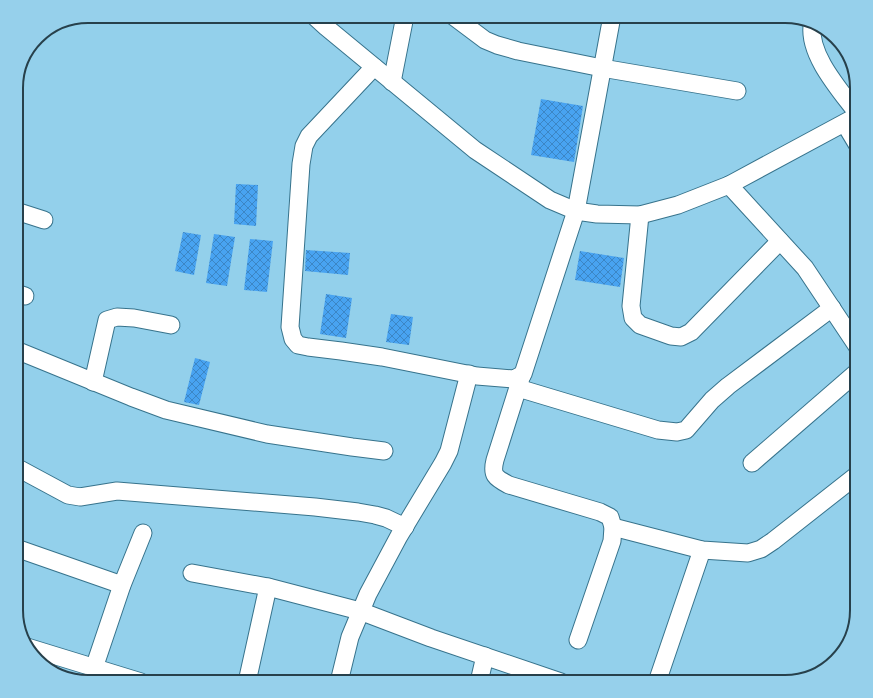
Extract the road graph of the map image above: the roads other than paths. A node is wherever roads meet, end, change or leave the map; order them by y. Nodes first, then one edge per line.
1 (322, 23) edge
2 (404, 23) edge
3 (462, 23) edge
4 (611, 23) edge
5 (812, 29) edge
6 (374, 67) junction
7 (602, 68) junction
8 (392, 82) junction
9 (737, 91) dead end
10 (850, 113) edge
11 (850, 120) edge
12 (729, 185) junction
13 (576, 211) junction
14 (23, 213) edge
15 (640, 215) junction
16 (44, 220) dead end
17 (780, 241) junction
18 (832, 308) junction
19 (171, 325) dead end
20 (850, 335) edge
21 (23, 353) edge
22 (469, 374) junction
23 (850, 378) edge
24 (520, 381) junction
25 (93, 382) junction
26 (384, 451) dead end
27 (752, 463) dead end
28 (23, 471) edge
29 (850, 480) edge
30 (405, 527) junction
31 (613, 527) junction
32 (143, 533) dead end
33 (23, 550) edge
34 (702, 550) junction
35 (192, 573) dead end
36 (122, 585) junction
37 (268, 587) junction
38 (360, 611) junction
39 (578, 640) dead end
40 (37, 650) edge
41 (485, 656) junction
42 (94, 668) junction
43 (118, 675) edge
44 (249, 675) edge
45 (341, 675) edge
46 (481, 675) edge
47 (541, 675) edge
48 (659, 675) edge

1 - 6 street
2 - 8 street
3 - 7 street
4 - 7 street
5 - 10 street
6 - 8 street
6 - 22 street
7 - 9 street
7 - 13 street
8 - 13 street
11 - 12 street
12 - 15 street
12 - 17 street
13 - 15 street
13 - 24 street
14 - 16 street
15 - 17 street
17 - 18 street
18 - 20 street
18 - 24 street
19 - 25 street
21 - 25 street
22 - 24 street
22 - 30 street
23 - 27 street
24 - 31 street
25 - 26 street
28 - 30 street
29 - 34 street
30 - 38 street
31 - 34 street
31 - 39 street
32 - 36 street
33 - 36 street
34 - 48 street
35 - 37 street
36 - 42 street
37 - 38 street
37 - 44 street
38 - 41 street
38 - 45 street
40 - 42 street
41 - 46 street
41 - 47 street
42 - 43 street

